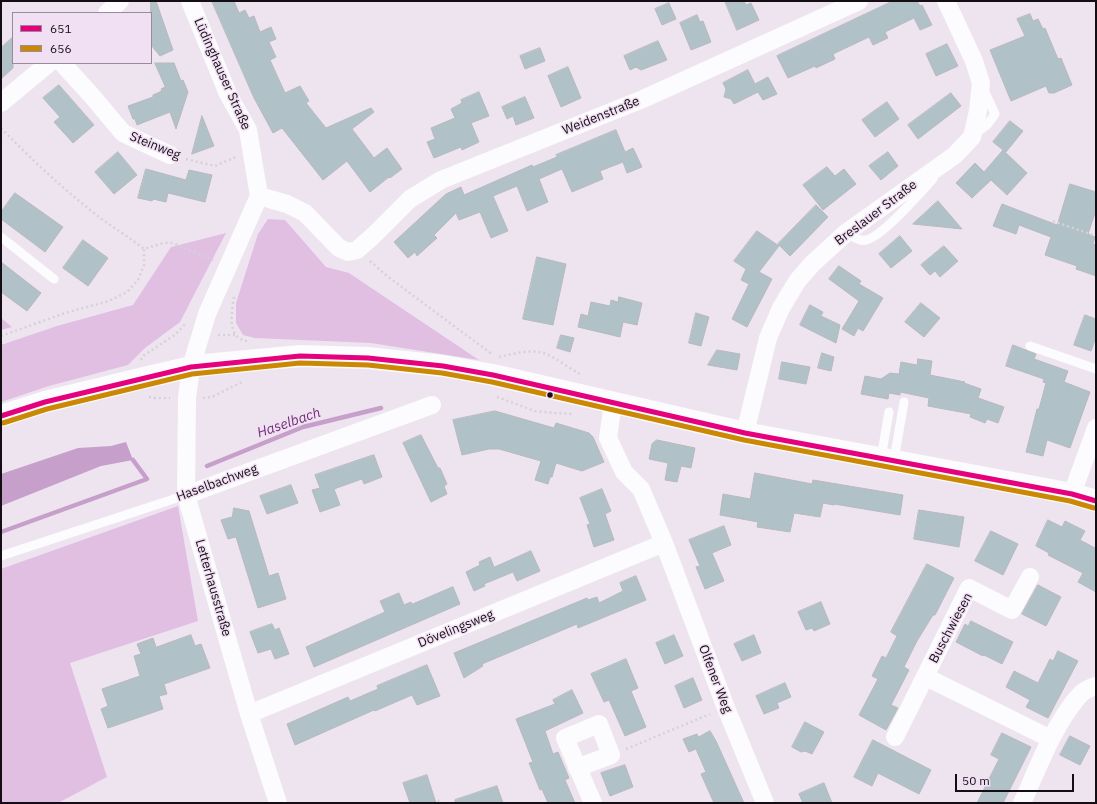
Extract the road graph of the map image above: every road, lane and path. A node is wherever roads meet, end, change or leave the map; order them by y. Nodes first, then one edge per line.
1 (120, 1) edge
2 (190, 1) edge
3 (859, 1) edge
4 (946, 1) edge
5 (108, 12) edge
6 (48, 64) edge
7 (63, 64) edge
8 (1, 103) edge
9 (1, 128) edge
10 (251, 150) junction
11 (170, 155) joint
12 (259, 196) junction
13 (1053, 221) dead end
14 (1096, 236) edge
15 (1, 237) edge
16 (144, 249) junction
17 (357, 250) junction
18 (217, 262) dead end
19 (54, 279) dead end
20 (235, 290) dead end
21 (188, 319) dead end
22 (1, 336) edge
23 (253, 341) dead end
24 (1030, 346) dead end
25 (492, 357) dead end
26 (497, 357) junction
27 (191, 367) junction
28 (1096, 369) edge
29 (586, 377) dead end
30 (144, 378) junction
31 (248, 379) dead end
32 (490, 394) dead end
33 (187, 398) junction
34 (904, 402) dead end
35 (613, 403) junction
36 (432, 405) dead end
37 (889, 412) dead end
38 (574, 414) dead end
39 (1, 416) edge
40 (1096, 428) edge
41 (746, 433) junction
42 (888, 459) junction
43 (1072, 494) junction
44 (186, 495) junction
45 (1096, 501) edge
46 (664, 543) junction
47 (1, 556) edge
48 (1030, 577) dead end
49 (926, 677) junction
50 (1096, 686) edge
51 (726, 708) junction
52 (249, 714) junction
53 (895, 737) dead end
54 (1051, 739) junction
55 (611, 755) junction
56 (578, 768) junction
57 (278, 803) edge
58 (593, 803) edge
59 (765, 803) edge
60 (1022, 803) edge

1 - 5 street
2 - 10 street, Lüdinghauser Straße
3 - 17 street, Weidenstraße
4 - 41 street, Breslauer Straße
6 - 8 street
7 - 11 street, Steinweg
9 - 16 path
10 - 11 path, Steinweg
10 - 12 street, Lüdinghauser Straße
12 - 17 street
12 - 27 street
13 - 14 path
15 - 19 lane
16 - 18 path
16 - 22 path
17 - 26 path
20 - 23 path
21 - 30 path
24 - 28 lane
25 - 26 path
26 - 29 path
27 - 30 street
27 - 33 street, Letterhausstraße
27 - 35 street
30 - 33 path
30 - 39 street
31 - 33 path
32 - 38 path
33 - 44 street, Letterhausstraße
34 - 42 lane
35 - 41 street
35 - 46 street, Olfener Weg
36 - 44 street, Haselbachweg
37 - 42 lane
40 - 43 street
41 - 42 street
42 - 43 street
43 - 45 street
44 - 47 lane, Haselbachweg
44 - 52 street, Letterhausstraße
46 - 51 street, Olfener Weg
46 - 52 street, Dövelingsweg
48 - 49 street, Buschwiesen
49 - 53 street, Buschwiesen
49 - 54 street, Buschwiesen
50 - 54 street
51 - 55 path
51 - 59 street, Olfener Weg
52 - 57 street, Letterhausstraße
54 - 60 street
55 - 56 street
55 - 56 street
56 - 58 street

